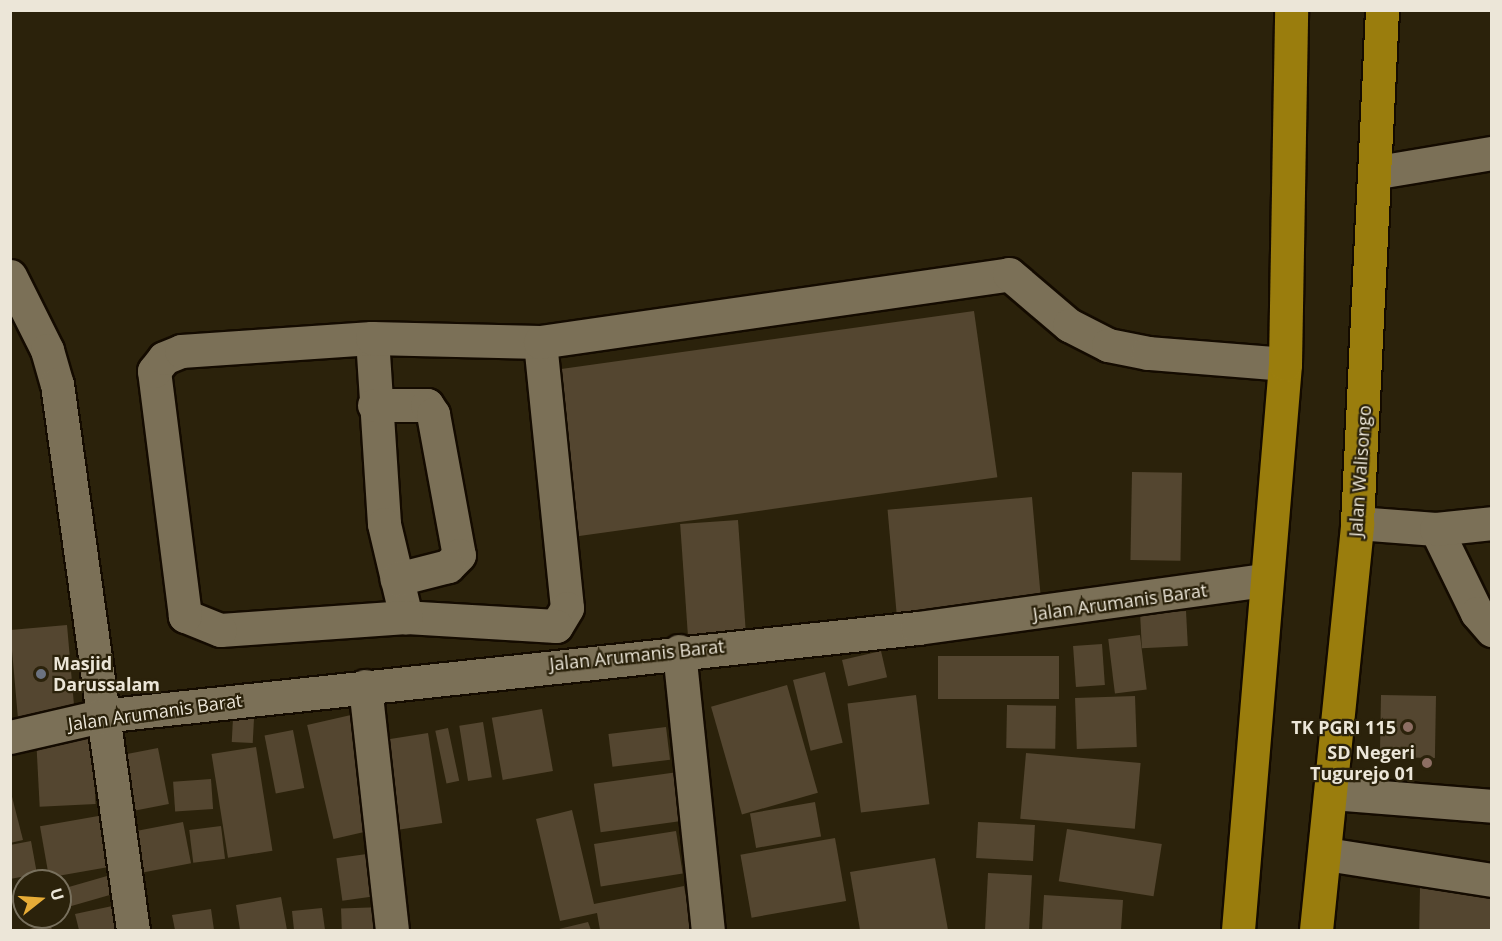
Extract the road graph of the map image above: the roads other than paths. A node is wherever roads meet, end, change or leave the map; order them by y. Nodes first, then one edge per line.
1 (1291, 10) edge
2 (1382, 10) edge
3 (1491, 153) edge
4 (1378, 172) junction
5 (10, 276) edge
6 (372, 338) junction
7 (540, 342) junction
8 (1285, 364) junction
9 (374, 405) junction
10 (1357, 523) junction
11 (1491, 523) edge
12 (1436, 529) junction
13 (397, 579) junction
14 (1265, 580) junction
15 (406, 617) junction
16 (1491, 630) edge
17 (679, 651) junction
18 (365, 686) junction
19 (101, 716) junction
20 (10, 737) edge
21 (1332, 793) junction
22 (1491, 806) edge
23 (1326, 854) junction
24 (1491, 880) edge
25 (133, 930) edge
26 (392, 930) edge
27 (708, 930) edge
28 (1238, 930) edge
29 (1316, 930) edge

1 - 8 highway
2 - 4 highway, Jalan Walisongo
3 - 4 street
4 - 10 highway, Jalan Walisongo
5 - 19 street
6 - 7 street
6 - 9 street
6 - 15 street
7 - 8 street
7 - 15 street
8 - 14 highway
9 - 13 street
9 - 13 street
10 - 12 street
10 - 21 highway, Jalan Walisongo
11 - 12 street
12 - 16 street
13 - 15 street
14 - 17 street, Jalan Arumanis Barat
14 - 28 highway
17 - 18 street, Jalan Arumanis Barat
17 - 27 street
18 - 19 street, Jalan Arumanis Barat
18 - 26 street
19 - 20 street, Jalan Arumanis Barat
19 - 25 street
21 - 22 street
21 - 23 highway, Jalan Walisongo
23 - 24 street
23 - 29 highway, Jalan Walisongo

